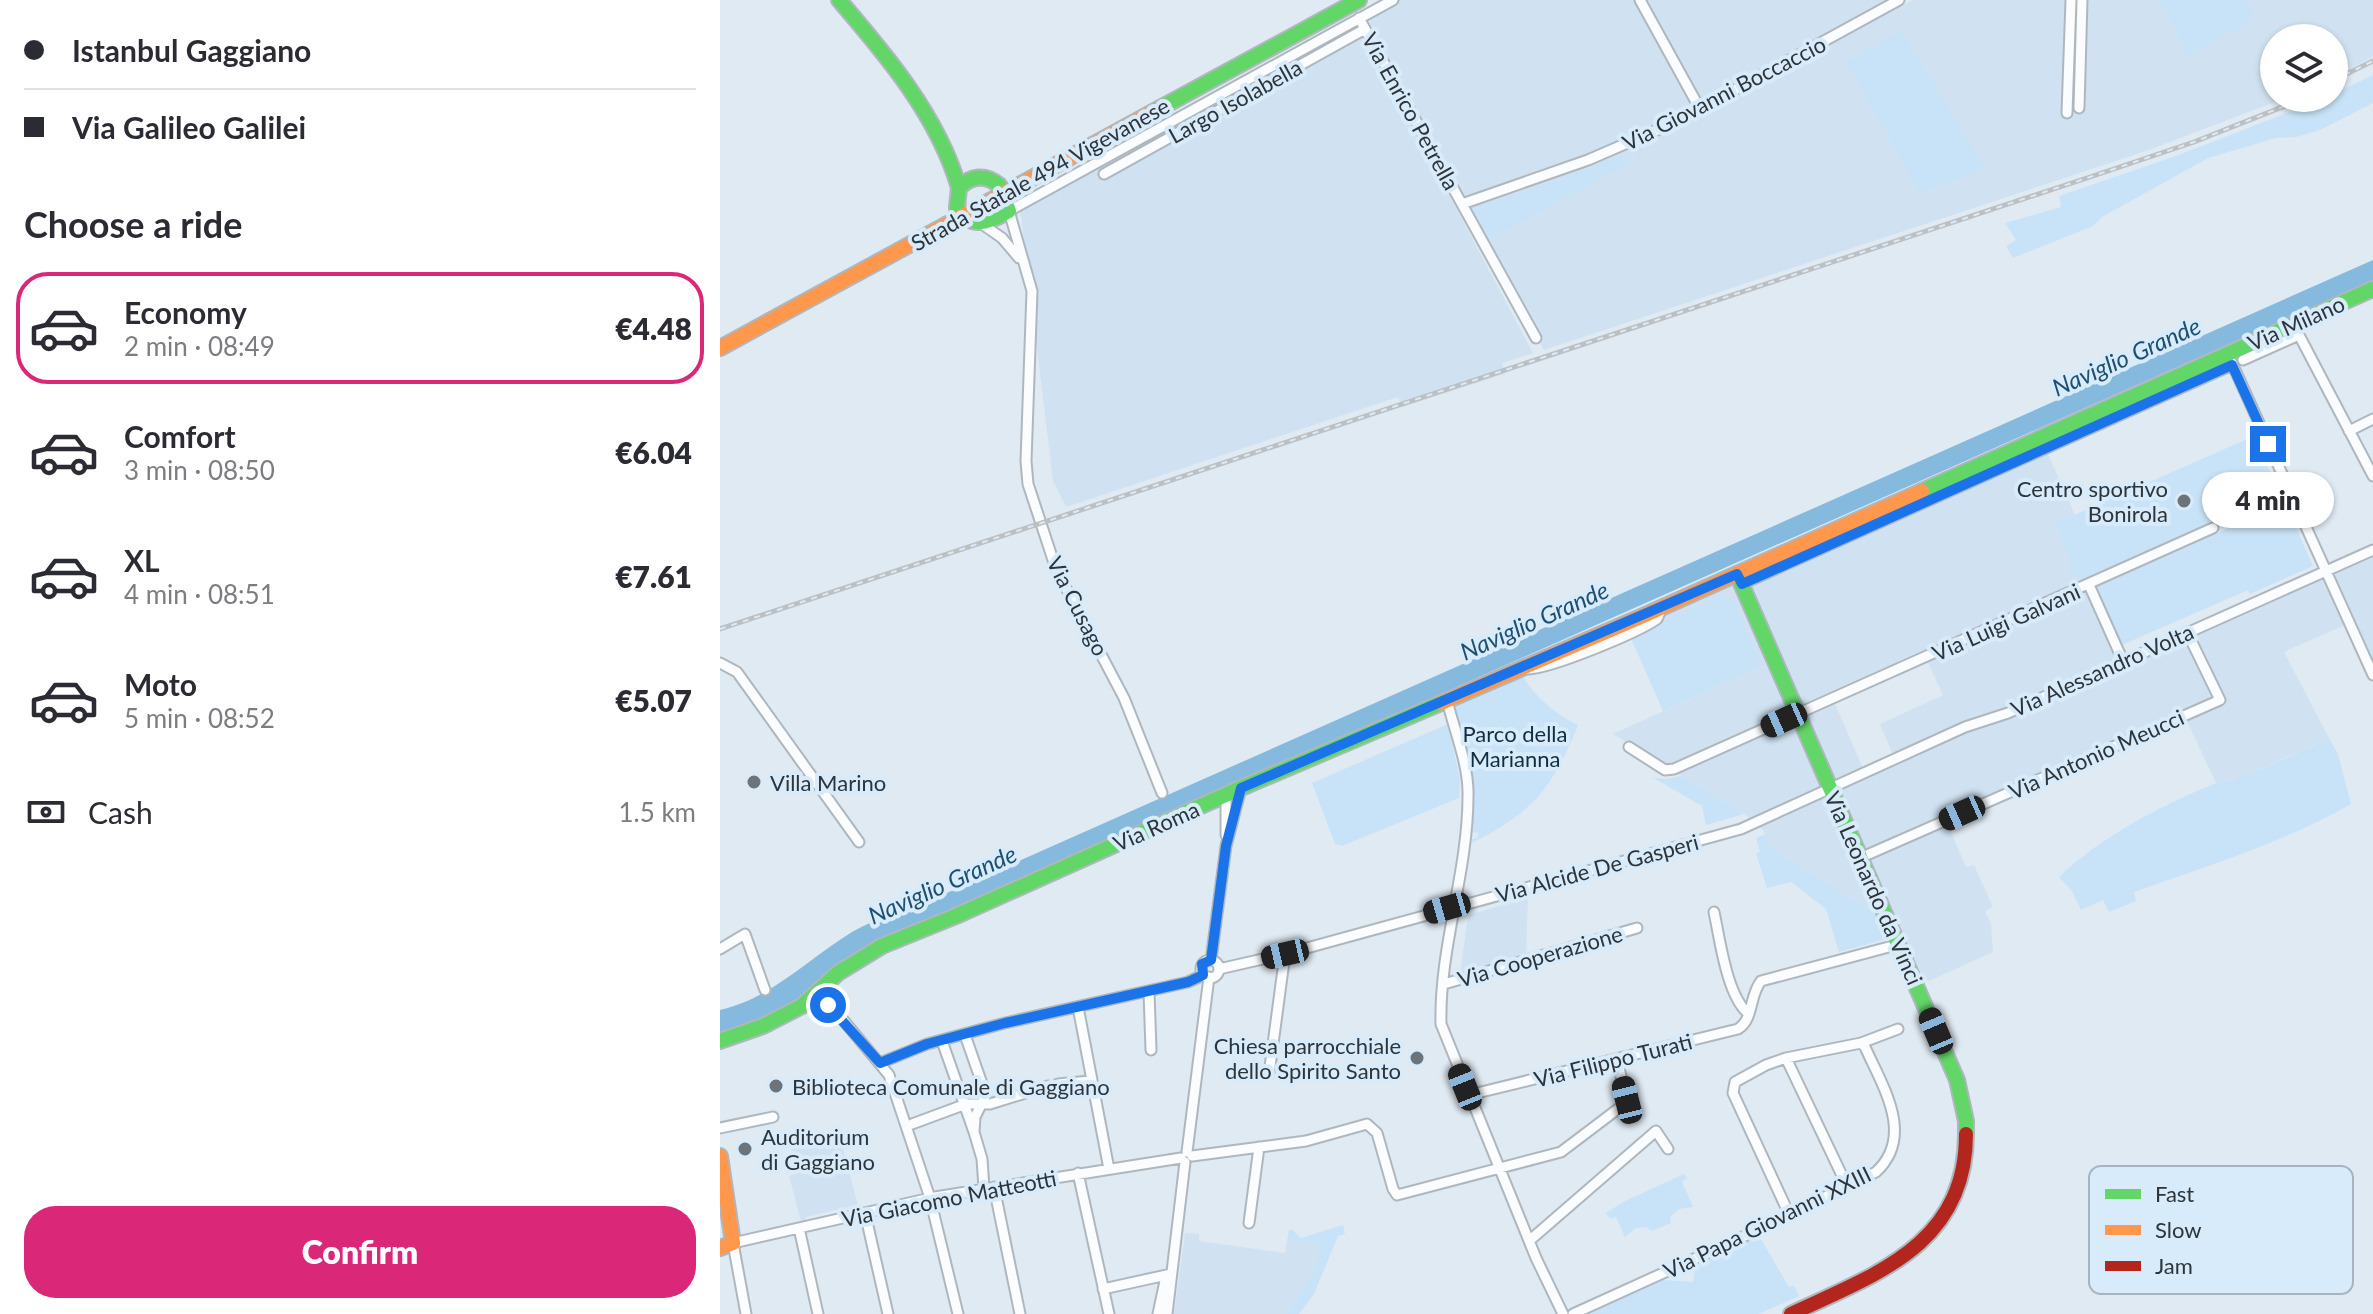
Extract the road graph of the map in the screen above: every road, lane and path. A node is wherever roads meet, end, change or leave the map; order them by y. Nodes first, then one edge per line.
1 (839, 0) edge
2 (1339, 0) edge
3 (1359, 0) edge
4 (1393, 0) edge
5 (1640, 0) edge
6 (2071, 0) edge
7 (2082, 0) edge
8 (1892, 2) edge
9 (1359, 18) junction
10 (1365, 29) junction
11 (2079, 108) dead end
12 (1700, 109) junction
13 (2067, 113) dead end
14 (948, 156) junction
15 (1104, 174) dead end
16 (978, 176) junction
17 (959, 188) junction
18 (1001, 190) junction
19 (1462, 204) junction
20 (1009, 211) junction
21 (959, 212) junction
22 (982, 224) junction
23 (1026, 268) junction
24 (2373, 289) edge
25 (720, 337) edge
26 (1536, 338) dead end
27 (720, 348) edge
28 (2230, 359) junction
29 (2243, 360) dead end
30 (2373, 419) edge
31 (2349, 431) junction
32 (2373, 476) edge
33 (2290, 495) junction
34 (2229, 521) dead end
35 (2213, 528) dead end
36 (2373, 550) edge
37 (2324, 571) junction
38 (1740, 579) junction
39 (2089, 585) junction
40 (2187, 632) junction
41 (2123, 661) junction
42 (720, 663) edge
43 (2372, 668) edge
44 (1447, 700) junction
45 (1798, 713) junction
46 (1629, 747) dead end
47 (1241, 788) junction
48 (1831, 789) junction
49 (1162, 793) dead end
50 (1226, 794) junction
51 (859, 842) dead end
52 (1226, 846) junction
53 (1860, 858) junction
54 (1454, 907) junction
55 (1714, 912) dead end
56 (1637, 928) dead end
57 (1900, 944) junction
58 (720, 949) edge
59 (1285, 954) junction
60 (1211, 960) junction
61 (1219, 969) junction
62 (1206, 976) junction
63 (1444, 984) junction
64 (765, 990) dead end
65 (819, 991) junction
66 (1149, 992) junction
67 (1078, 1007) junction
68 (1749, 1014) junction
69 (1898, 1029) dead end
70 (965, 1035) junction
71 (720, 1041) edge
72 (942, 1041) junction
73 (1861, 1043) junction
74 (1151, 1050) dead end
75 (1786, 1058) junction
76 (1617, 1059) junction
77 (880, 1063) junction
78 (1269, 1074) dead end
79 (1090, 1081) junction
80 (1469, 1095) junction
81 (983, 1103) junction
82 (966, 1104) junction
83 (773, 1117) dead end
84 (912, 1124) dead end
85 (720, 1128) edge
86 (974, 1132) junction
87 (1259, 1147) junction
88 (1668, 1149) dead end
89 (720, 1156) edge
90 (1186, 1157) junction
91 (1499, 1168) junction
92 (1109, 1169) junction
93 (1078, 1173) junction
94 (1847, 1186) junction
95 (989, 1188) junction
96 (930, 1198) junction
97 (865, 1213) junction
98 (1789, 1214) junction
99 (1249, 1223) dead end
100 (799, 1228) junction
101 (1529, 1241) junction
102 (726, 1245) edge
103 (1171, 1274) junction
104 (1103, 1289) junction
105 (746, 1314) edge
106 (818, 1314) edge
107 (888, 1314) edge
108 (958, 1314) edge
109 (1020, 1314) edge
110 (1109, 1314) edge
111 (1158, 1314) edge
112 (1167, 1314) edge
113 (1563, 1314) edge
114 (1573, 1314) edge
115 (1791, 1314) edge

1 - 14 main road
2 - 18 main road, Strada Statale 494 Vigevanese
3 - 18 main road, Strada Statale 494 Vigevanese
4 - 9 street
5 - 12 street
6 - 13 street
7 - 11 street
8 - 12 street, Via Giovanni Boccaccio
9 - 10 street, Via Enrico Petrella
9 - 20 street
10 - 15 street, Largo Isolabella
10 - 19 street, Via Enrico Petrella
12 - 19 street, Via Giovanni Boccaccio
14 - 16 main road
14 - 17 main road
16 - 17 main road
16 - 18 main road
17 - 21 main road
18 - 20 main road
18 - 21 main road, Strada Statale 494 Vigevanese
19 - 26 street
20 - 22 main road
20 - 23 street, Via Cusago
21 - 22 main road
21 - 25 main road, Strada Statale 494 Vigevanese
21 - 27 main road, Strada Statale 494 Vigevanese
22 - 23 street
23 - 49 street, Via Cusago
24 - 28 main road, Via Milano
28 - 33 street
28 - 38 main road, Via Milano
29 - 31 street
30 - 31 street
31 - 32 street
33 - 34 street
33 - 37 street
35 - 39 street, Via Luigi Galvani
36 - 37 street, Via Alessandro Volta
37 - 40 street, Via Alessandro Volta
37 - 43 street
38 - 44 main road, Via Roma
38 - 45 main road, Via Leonardo da Vinci
39 - 41 street
39 - 45 street, Via Luigi Galvani
40 - 41 street, Via Alessandro Volta
40 - 53 street, Via Antonio Meucci
41 - 48 street, Via Alessandro Volta
42 - 51 street
44 - 47 main road, Via Roma
44 - 54 street
45 - 46 street, Via Luigi Galvani
45 - 48 main road, Via Leonardo da Vinci
47 - 50 main road, Via Roma
47 - 52 street
48 - 53 main road, Via Leonardo da Vinci
48 - 54 street, Via Alcide De Gasperi
50 - 52 street
50 - 65 main road, Via Roma
52 - 60 street
53 - 57 main road, Via Leonardo da Vinci
54 - 59 street, Via Alcide De Gasperi
54 - 63 street
55 - 68 street
56 - 63 street, Via Cooperazione
57 - 68 street
57 - 115 main road, Via Leonardo da Vinci
58 - 64 street
59 - 61 street, Via Alcide De Gasperi
59 - 78 street
60 - 61 street
60 - 62 street
61 - 62 street
62 - 66 street
62 - 90 street
63 - 80 street
65 - 71 main road, Via Roma
65 - 77 street
66 - 67 street
66 - 74 street
67 - 70 street
67 - 79 street
68 - 76 street, Via Filippo Turati
69 - 73 street
70 - 72 street
70 - 81 street
72 - 77 street
72 - 82 street
73 - 75 street
73 - 94 street, Via Papa Giovanni XXIII
75 - 94 street
75 - 98 street
76 - 80 street, Via Filippo Turati
76 - 91 street
77 - 96 street
79 - 81 street
79 - 92 street
80 - 91 street
81 - 82 street
81 - 86 street
82 - 84 street
82 - 86 street
83 - 85 street
86 - 95 street
87 - 90 street, Via Giacomo Matteotti
87 - 91 street, Via Giacomo Matteotti
87 - 99 street
88 - 101 street
89 - 102 main road
90 - 92 street, Via Giacomo Matteotti
90 - 103 street
91 - 101 street
92 - 93 street, Via Giacomo Matteotti
93 - 95 street, Via Giacomo Matteotti
93 - 104 street
94 - 98 street, Via Papa Giovanni XXIII
95 - 96 street, Via Giacomo Matteotti
95 - 109 street
96 - 97 street, Via Giacomo Matteotti
96 - 108 street
97 - 100 street, Via Giacomo Matteotti
97 - 107 street
98 - 114 street, Via Papa Giovanni XXIII
100 - 102 street, Via Giacomo Matteotti
100 - 106 street
101 - 113 street
102 - 105 street
103 - 104 street
103 - 111 street
103 - 112 street
104 - 110 street

